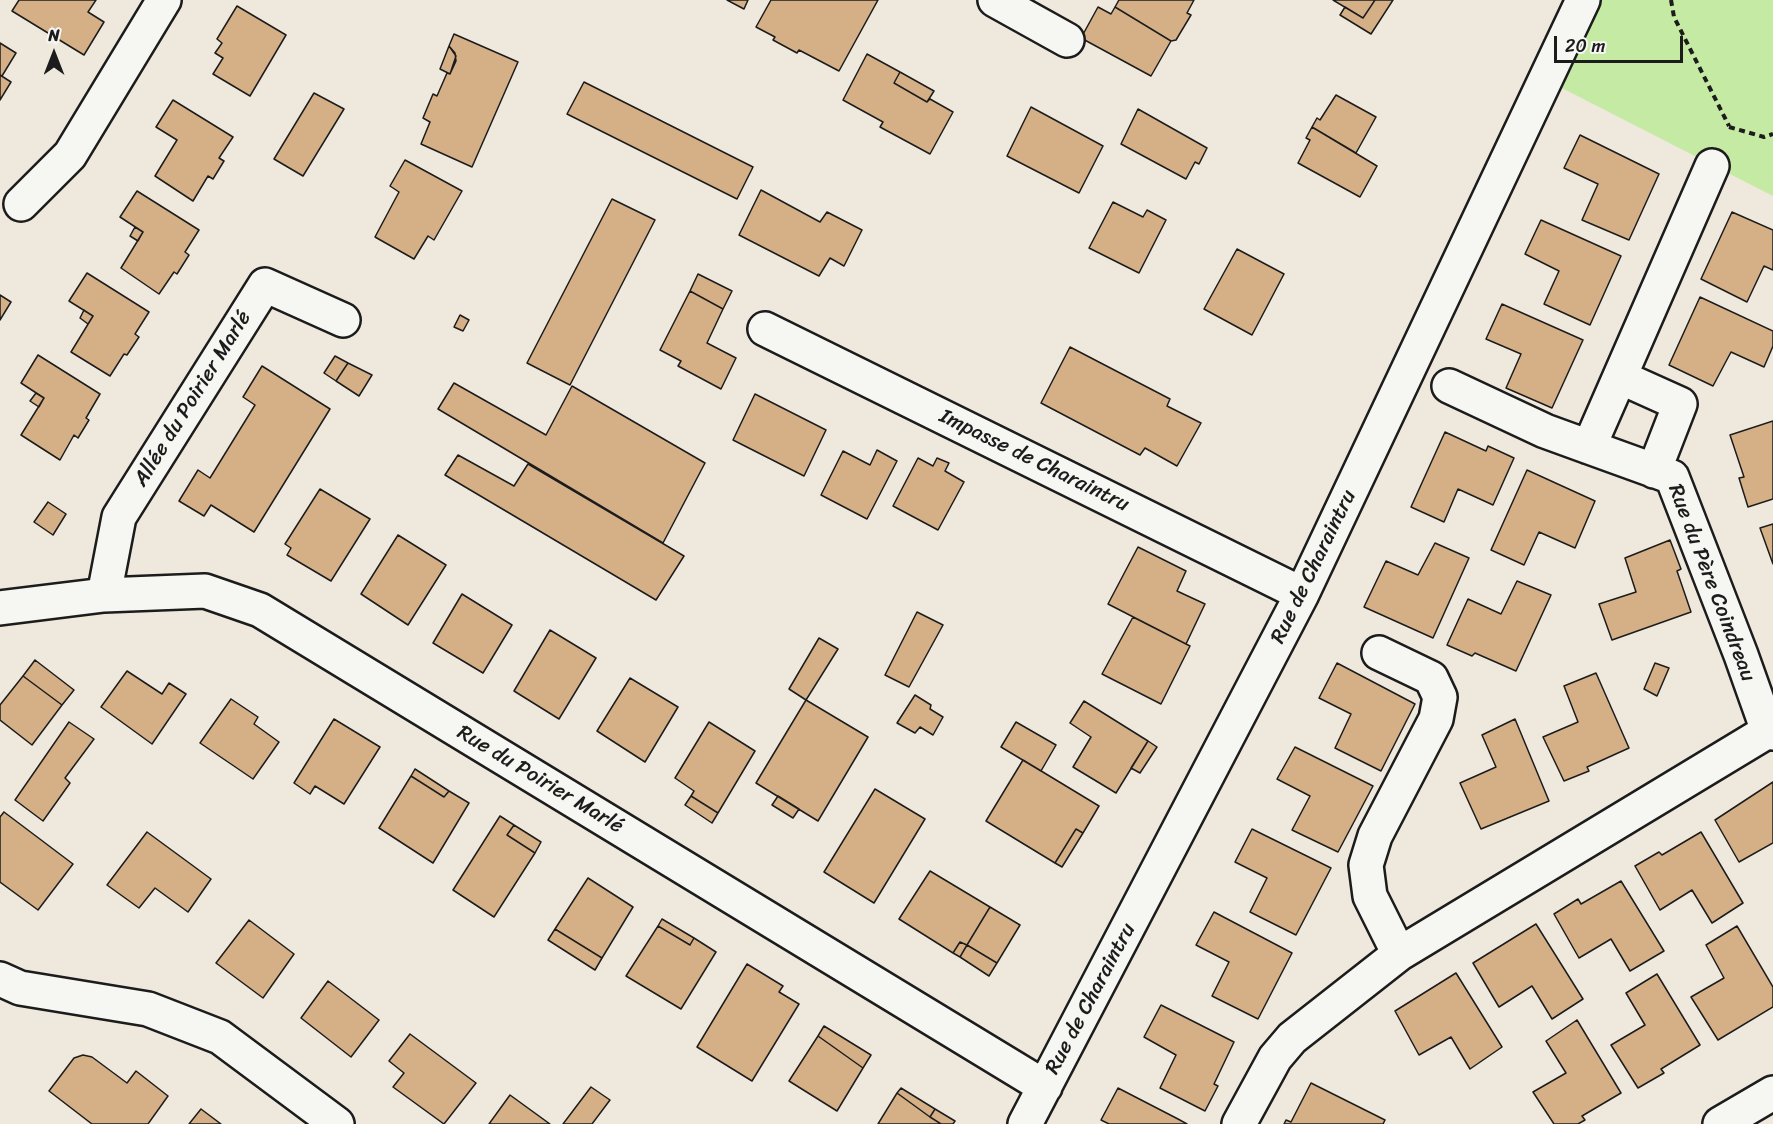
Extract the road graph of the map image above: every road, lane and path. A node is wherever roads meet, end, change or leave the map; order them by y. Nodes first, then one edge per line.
1 (164, 0) edge
2 (995, 0) edge
3 (1582, 0) edge
4 (1671, 0) edge
5 (1067, 40) dead end
6 (1729, 126) dead end
7 (1712, 166) dead end
8 (21, 204) dead end
9 (343, 320) dead end
10 (765, 329) dead end
11 (1620, 377) junction
12 (1449, 386) dead end
13 (1589, 447) junction
14 (1654, 471) junction
15 (1302, 594) junction
16 (104, 595) junction
17 (0, 608) edge
18 (1379, 652) dead end
19 (1770, 732) edge
20 (1399, 954) junction
21 (0, 979) edge
22 (1046, 1087) junction
23 (1768, 1099) edge
24 (337, 1124) edge
25 (1025, 1124) edge
26 (1239, 1124) edge
27 (1720, 1124) edge

1 - 8 street
2 - 5 street
3 - 15 street, Rue de Charaintru
4 - 6 path
7 - 11 street
9 - 16 street, Allée du Poirier Marlé
10 - 15 street, Impasse de Charaintru
11 - 13 street
11 - 14 street
12 - 13 street, Rue du Père Coindreau
13 - 14 street, Rue du Père Coindreau
14 - 19 street, Rue du Père Coindreau
15 - 22 street, Rue de Charaintru
16 - 17 street, Rue du Poirier Marlé
16 - 22 street, Rue du Poirier Marlé
18 - 20 street
19 - 20 street
20 - 26 street
21 - 24 street
22 - 25 street, Rue de Charaintru
23 - 27 street

